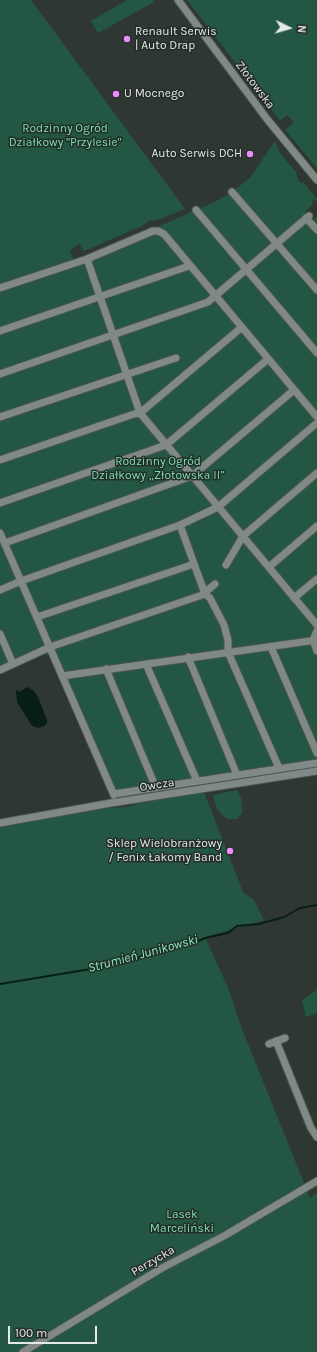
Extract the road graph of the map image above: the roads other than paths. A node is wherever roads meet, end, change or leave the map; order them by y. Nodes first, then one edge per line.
1 (178, 0) edge
2 (317, 180) edge
3 (232, 192) dead end
4 (196, 210) dead end
5 (317, 230) edge
6 (278, 242) junction
7 (87, 259) junction
8 (189, 266) junction
9 (245, 269) junction
10 (0, 288) edge
11 (317, 290) edge
12 (215, 295) junction
13 (99, 297) junction
14 (242, 327) junction
15 (0, 331) edge
16 (112, 335) junction
17 (317, 353) edge
18 (176, 358) dead end
19 (268, 359) junction
20 (0, 374) edge
21 (125, 374) junction
22 (294, 390) junction
23 (140, 414) junction
24 (0, 417) edge
25 (317, 417) edge
26 (317, 423) edge
27 (166, 445) junction
28 (0, 460) edge
29 (317, 473) edge
30 (192, 476) junction
31 (0, 503) edge
32 (218, 507) junction
33 (180, 525) junction
34 (317, 526) edge
35 (0, 533) edge
36 (243, 536) junction
37 (5, 543) junction
38 (194, 564) junction
39 (226, 565) dead end
40 (269, 567) junction
41 (317, 579) edge
42 (21, 581) junction
43 (215, 584) dead end
44 (0, 590) edge
45 (205, 594) junction
46 (294, 598) junction
47 (37, 617) junction
48 (317, 625) edge
49 (317, 631) edge
50 (0, 634) edge
51 (316, 642) edge
52 (50, 647) junction
53 (271, 647) junction
54 (317, 651) edge
55 (228, 652) junction
56 (188, 658) junction
57 (13, 664) junction
58 (146, 664) junction
59 (0, 670) edge
60 (106, 670) junction
61 (62, 676) junction
62 (317, 753) edge
63 (317, 763) edge
64 (279, 768) junction
65 (317, 771) edge
66 (237, 775) junction
67 (197, 781) junction
68 (156, 788) junction
69 (0, 823) edge
70 (285, 1038) dead end
71 (317, 1137) edge
72 (317, 1181) edge
73 (23, 1352) edge

1 - 2 street, Złotowska
3 - 6 street
4 - 9 street
5 - 6 street
6 - 9 street
6 - 11 street
7 - 8 street
7 - 10 street
7 - 13 street
8 - 12 street
8 - 13 street
9 - 12 street
9 - 17 street
12 - 14 street
12 - 16 street
13 - 15 street
13 - 16 street
14 - 19 street
14 - 23 street
16 - 20 street
16 - 21 street
18 - 21 street
19 - 22 street
19 - 27 street
21 - 23 street
21 - 24 street
22 - 25 street
22 - 30 street
23 - 27 street
23 - 28 street
26 - 32 street
27 - 30 street
27 - 31 street
29 - 36 street
30 - 32 street
30 - 37 street
32 - 33 street
32 - 36 street
33 - 38 street
33 - 42 street
34 - 40 street
35 - 37 street
36 - 39 street
36 - 40 street
37 - 42 street
38 - 45 street
38 - 47 street
40 - 46 street
41 - 46 street
42 - 44 street
42 - 47 street
43 - 45 street
45 - 52 street
45 - 55 street
46 - 48 street
47 - 52 street
49 - 51 street
50 - 57 street
51 - 53 street
51 - 54 street
52 - 57 street
52 - 61 street
53 - 55 street
53 - 62 street
55 - 56 street
55 - 64 street
56 - 58 street
56 - 66 street
57 - 59 street
58 - 60 street
58 - 67 street
60 - 61 street
60 - 68 street
61 - 68 street
63 - 64 street
64 - 66 street
65 - 69 street, Owcza
66 - 67 street
67 - 68 street
70 - 71 street
72 - 73 street, Perzycka

